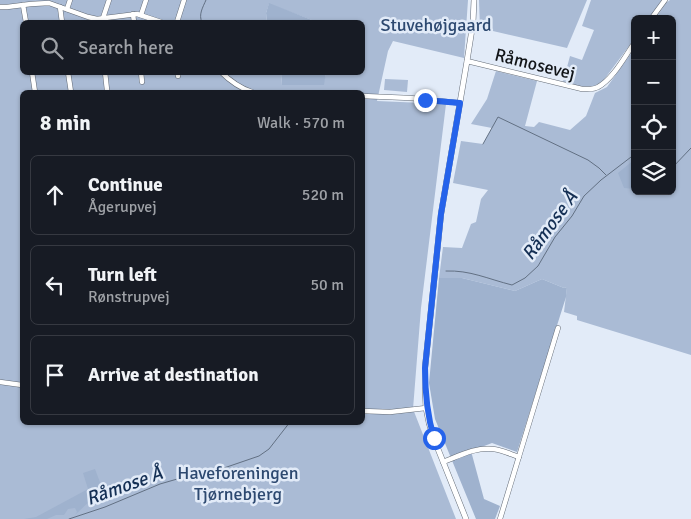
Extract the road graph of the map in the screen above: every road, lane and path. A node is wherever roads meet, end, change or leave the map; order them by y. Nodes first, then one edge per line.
1 (70, 0) edge
2 (109, 0) edge
3 (146, 0) edge
4 (184, 0) edge
5 (474, 0) edge
6 (665, 0) edge
7 (32, 2) edge
8 (23, 5) junction
9 (0, 7) edge
10 (60, 7) junction
11 (67, 10) junction
12 (132, 14) junction
13 (141, 15) junction
14 (654, 15) edge
15 (26, 20) edge
16 (62, 20) edge
17 (99, 20) edge
18 (134, 20) edge
19 (155, 20) edge
20 (177, 20) edge
21 (631, 47) edge
22 (468, 61) junction
23 (32, 75) edge
24 (68, 75) edge
25 (104, 75) edge
26 (141, 75) edge
27 (224, 75) edge
28 (142, 82) dead end
29 (35, 90) edge
30 (71, 90) edge
31 (107, 90) dead end
32 (246, 90) edge
33 (365, 96) edge
34 (460, 103) junction
35 (558, 328) dead end
36 (0, 382) edge
37 (20, 385) edge
38 (426, 408) junction
39 (365, 411) edge
40 (519, 457) junction
41 (443, 462) junction
42 (466, 519) edge
43 (500, 519) edge

1 - 11 street
2 - 17 street
3 - 13 street
4 - 20 street
5 - 22 street
6 - 14 street
7 - 8 street
7 - 10 street
8 - 9 street
8 - 15 street
10 - 11 street
10 - 16 street
11 - 17 street
12 - 13 street
12 - 17 street
12 - 18 street
13 - 19 street
21 - 22 street, Råmosevej
22 - 34 street
23 - 29 street
24 - 30 street
25 - 31 street
26 - 28 street
27 - 32 street
33 - 34 street
34 - 38 street
35 - 40 street
36 - 37 street
38 - 39 street
38 - 41 street
40 - 41 street
40 - 43 street
41 - 42 street

